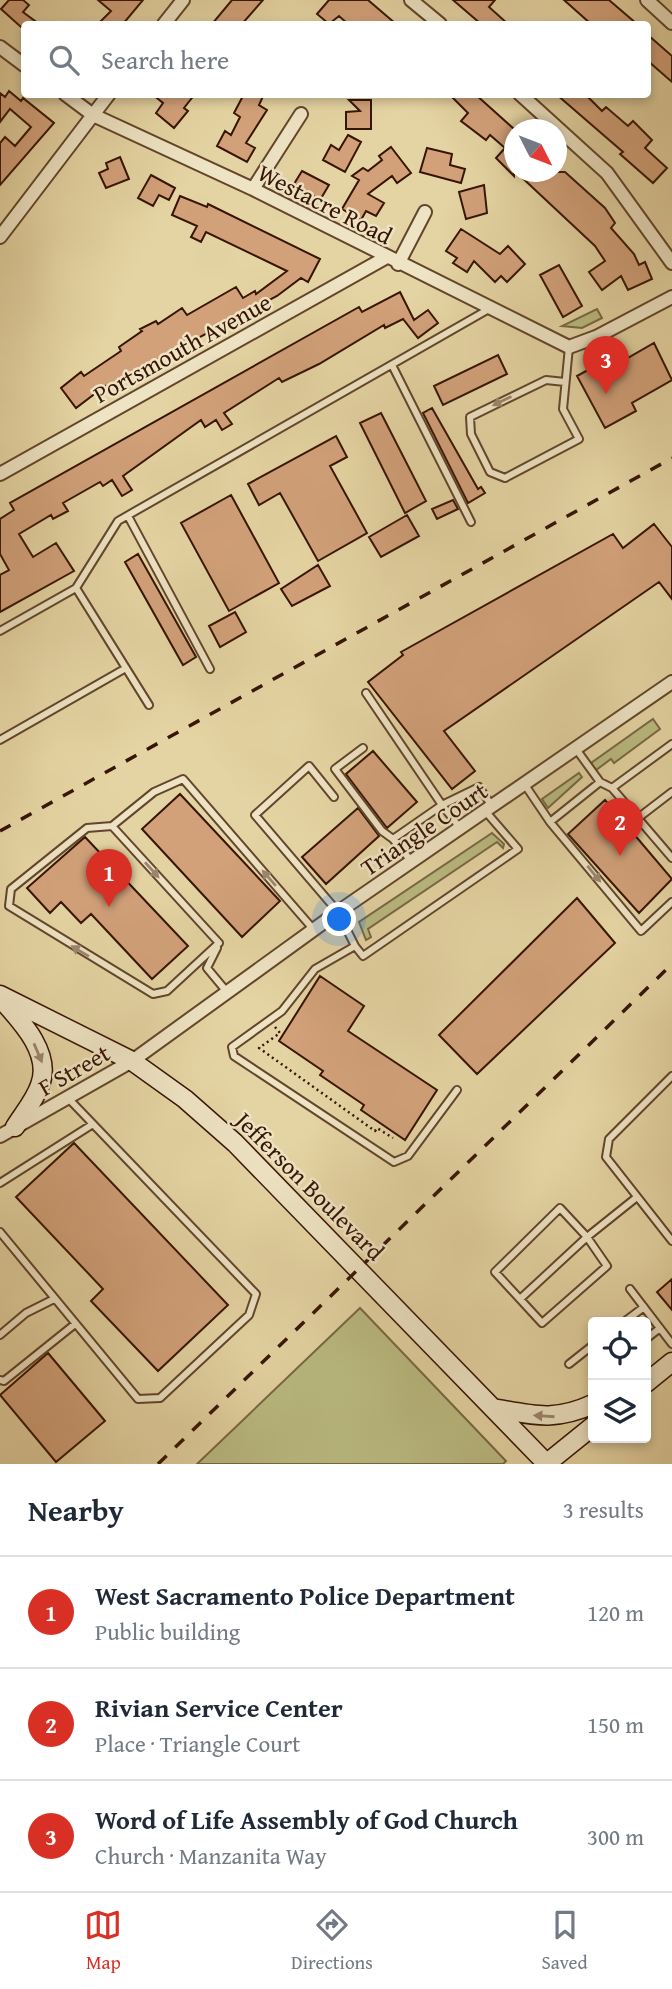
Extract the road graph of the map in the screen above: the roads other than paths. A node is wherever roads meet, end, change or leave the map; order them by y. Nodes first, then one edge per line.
1 (183, 0) edge
2 (411, 0) edge
3 (647, 0) edge
4 (166, 21) edge
5 (436, 21) edge
6 (672, 23) edge
7 (0, 47) edge
8 (21, 63) edge
9 (70, 98) edge
10 (106, 98) edge
11 (524, 98) edge
12 (301, 114) dead end
13 (93, 115) junction
14 (253, 189) junction
15 (425, 212) dead end
16 (0, 237) edge
17 (385, 258) junction
18 (672, 263) edge
19 (398, 264) junction
20 (672, 297) edge
21 (489, 309) junction
22 (569, 347) junction
23 (392, 365) junction
24 (565, 382) junction
25 (0, 474) edge
26 (128, 516) junction
27 (471, 522) dead end
28 (76, 587) junction
29 (0, 631) edge
30 (126, 668) junction
31 (210, 668) dead end
32 (672, 682) edge
33 (366, 693) dead end
34 (149, 705) dead end
35 (0, 740) edge
36 (672, 744) edge
37 (363, 748) dead end
38 (576, 749) junction
39 (600, 782) junction
40 (525, 785) junction
41 (612, 788) junction
42 (672, 792) edge
43 (334, 797) dead end
44 (442, 805) junction
45 (489, 810) junction
46 (638, 818) junction
47 (550, 822) junction
48 (112, 826) junction
49 (461, 830) junction
50 (393, 839) junction
51 (672, 858) edge
52 (413, 862) junction
53 (672, 902) edge
54 (338, 912) junction
55 (314, 930) junction
56 (219, 943) junction
57 (355, 946) junction
58 (227, 992) junction
59 (0, 996) edge
60 (132, 1061) junction
61 (672, 1076) edge
62 (457, 1090) dead end
63 (68, 1098) junction
64 (93, 1124) junction
65 (8, 1132) edge
66 (0, 1183) edge
67 (637, 1197) junction
68 (0, 1232) edge
69 (587, 1237) junction
70 (672, 1241) edge
71 (630, 1289) dead end
72 (54, 1299) junction
73 (520, 1299) junction
74 (644, 1307) junction
75 (636, 1317) edge
76 (75, 1324) junction
77 (660, 1328) junction
78 (651, 1334) edge
79 (0, 1335) edge
80 (672, 1345) edge
81 (588, 1349) edge
82 (672, 1362) edge
83 (569, 1364) dead end
84 (651, 1377) edge
85 (0, 1380) edge
86 (588, 1406) edge
87 (493, 1408) junction
88 (588, 1430) edge
89 (546, 1464) edge

1 - 4 street
2 - 5 street
3 - 6 street
7 - 8 street
9 - 13 street, Westacre Road
10 - 13 street
11 - 18 street
12 - 14 street
13 - 14 street, Westacre Road
13 - 16 street
14 - 17 street, Westacre Road
15 - 19 street
17 - 19 street, Westacre Road
17 - 25 street, Portsmouth Avenue
19 - 21 street, Westacre Road
20 - 22 street
21 - 22 street, Westacre Road
21 - 23 lane
22 - 24 lane
23 - 26 lane
23 - 27 lane
24 -> 24 lane
26 - 28 lane
26 - 31 lane
28 - 29 lane
28 - 30 lane
30 - 34 lane
30 - 35 lane
32 - 38 street, Triangle Court
33 - 44 lane
36 - 41 lane
37 - 50 lane
38 - 39 lane
38 - 40 street, Triangle Court
39 - 41 lane
39 - 47 lane
40 - 45 street, Triangle Court
40 - 47 lane
41 - 46 lane
42 - 46 lane
43 - 54 lane
44 - 45 lane
44 - 49 lane
44 - 50 lane
45 - 49 street, Triangle Court
45 - 57 lane
46 - 51 lane
47 -> 53 lane
55 -> 48 lane
48 -> 56 lane
56 -> 48 lane
49 - 52 street, Triangle Court
50 - 52 lane
52 - 54 street, Triangle Court
54 - 55 street, Triangle Court
54 - 57 lane
55 - 58 street, Triangle Court
56 - 58 lane
57 - 62 lane
58 - 60 street, Triangle Court
59 - 60 main road, Jefferson Boulevard
59 -> 65 main road
60 - 63 street, F Street
60 - 87 main road, Jefferson Boulevard
61 - 67 lane
63 - 64 lane
63 - 65 street, F Street
64 - 66 lane
64 - 76 lane
67 - 69 lane
67 - 70 lane
68 - 72 lane
69 - 73 lane
69 - 73 lane
69 - 73 lane
71 - 74 lane
72 - 76 lane
72 - 79 lane
74 - 75 lane
74 - 77 lane
76 - 85 lane
77 - 78 lane
77 - 80 lane
81 - 83 lane
82 - 84 main road
86 -> 87 main road
87 - 89 main road, Jefferson Boulevard
88 - 89 main road

